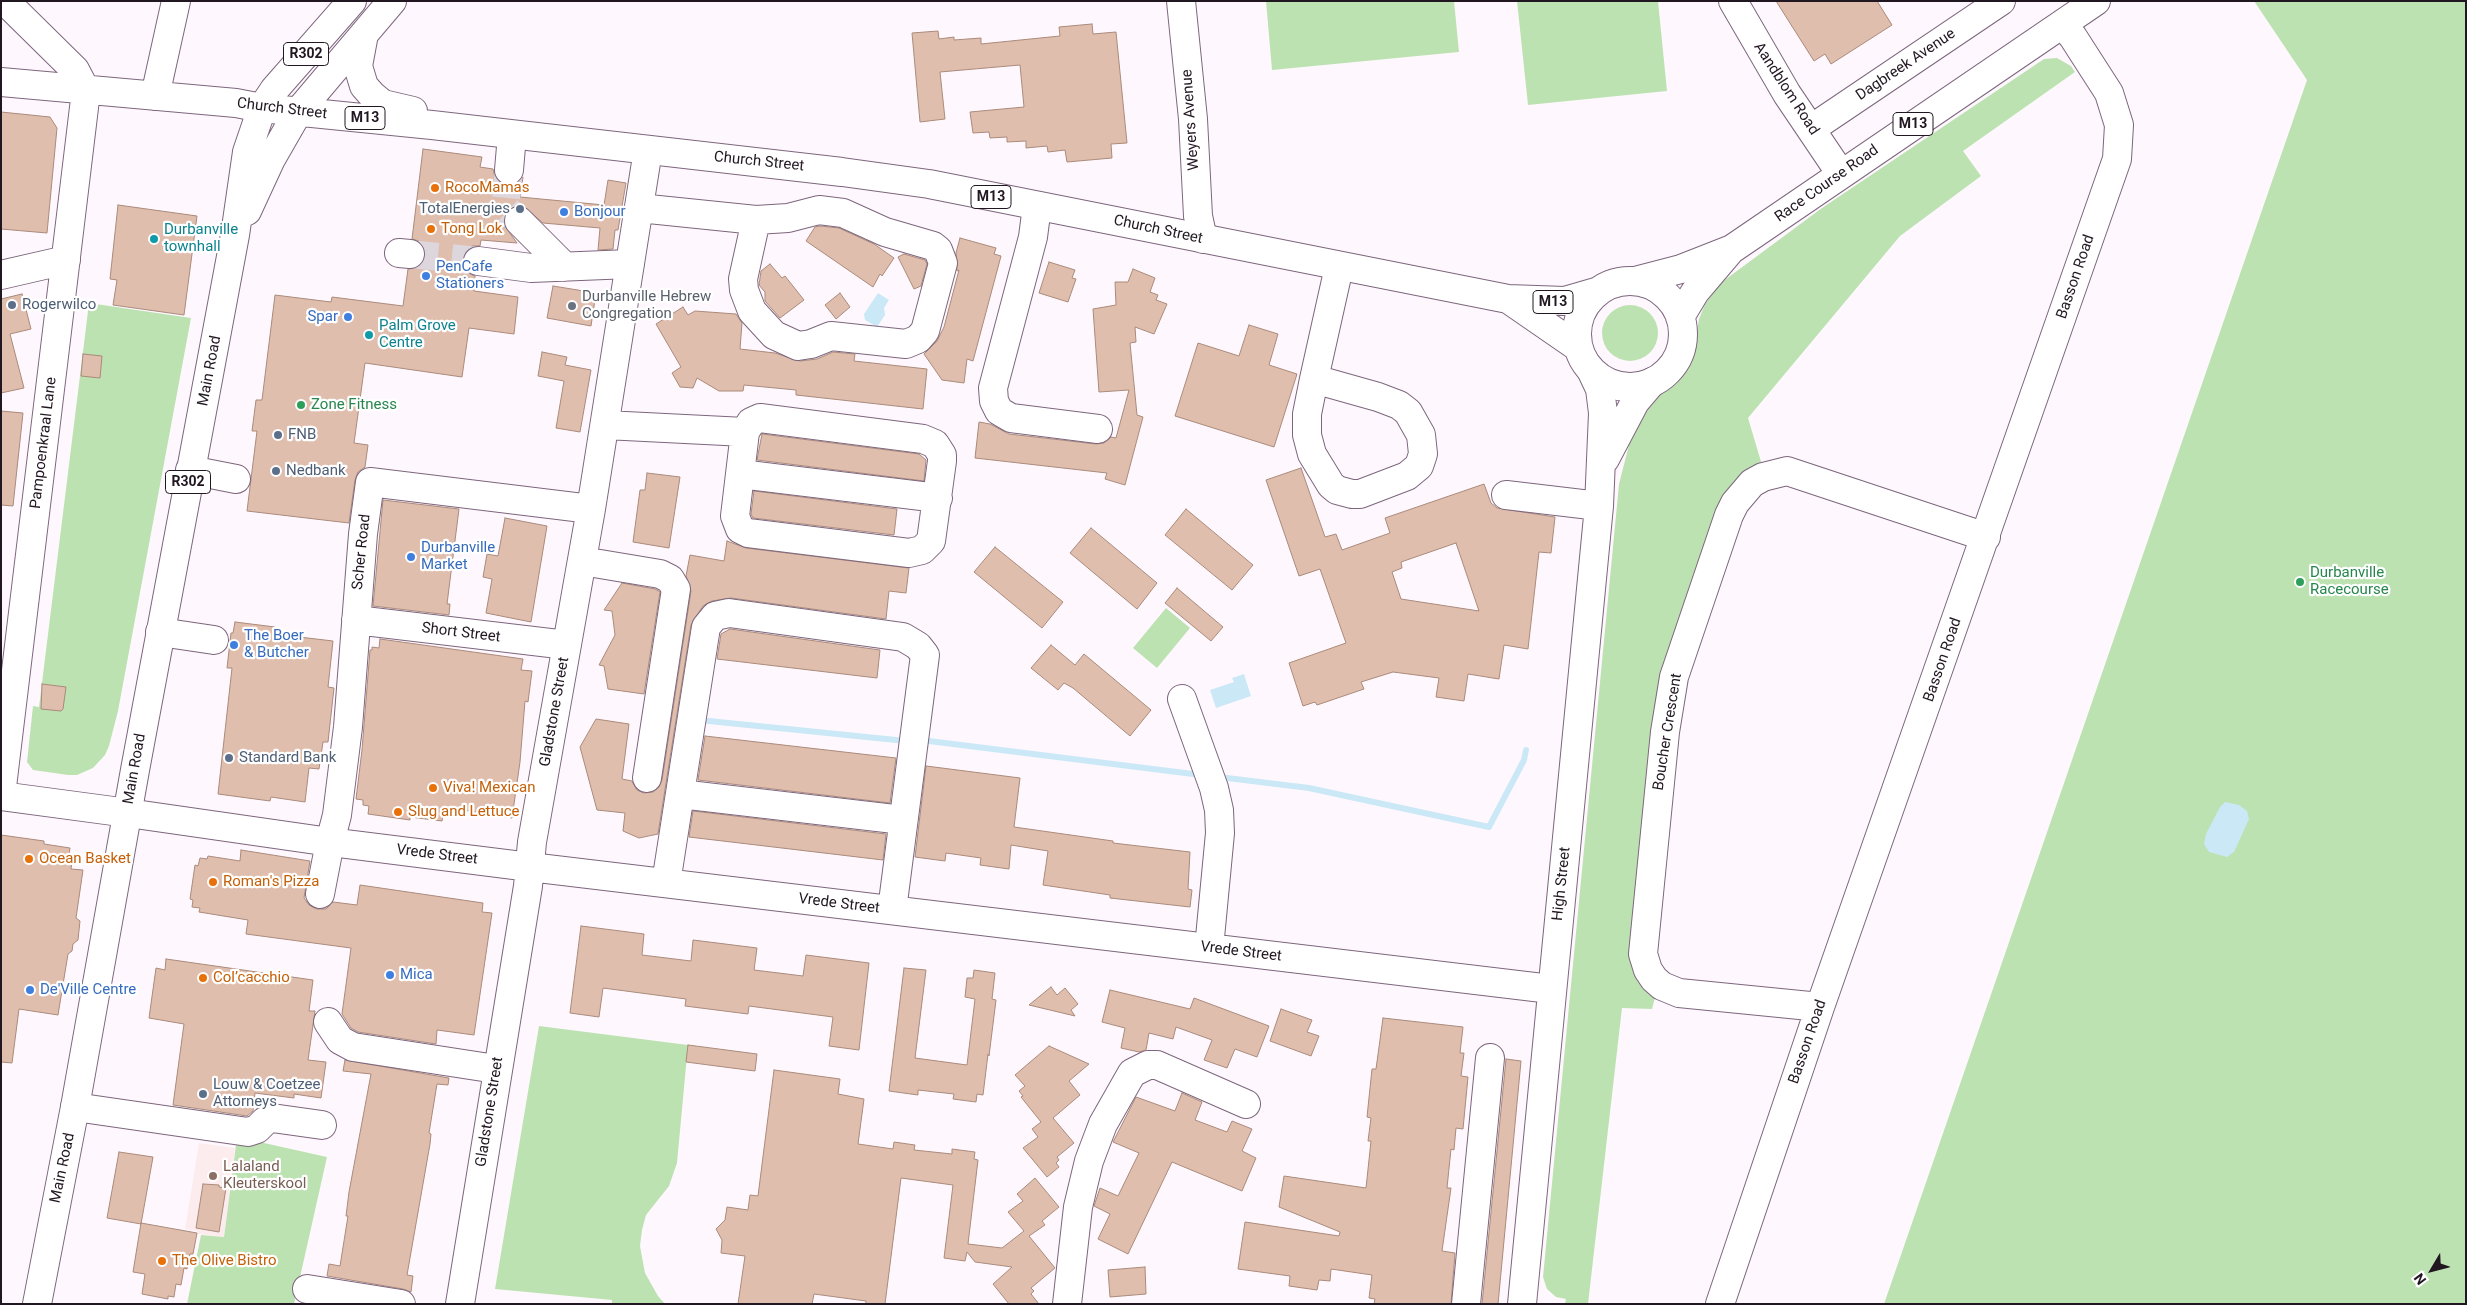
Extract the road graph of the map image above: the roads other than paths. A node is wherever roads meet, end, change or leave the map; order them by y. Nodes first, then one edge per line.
1 (5, 1) edge
2 (176, 1) edge
3 (352, 1) edge
4 (392, 1) edge
5 (1181, 1) edge
6 (1734, 1) edge
7 (2001, 1) edge
8 (2096, 1) edge
9 (2063, 24) junction
10 (364, 34) junction
11 (1, 82) edge
12 (86, 91) junction
13 (155, 96) junction
14 (262, 108) junction
15 (298, 112) junction
16 (1811, 129) junction
17 (468, 130) junction
18 (512, 135) junction
19 (648, 150) junction
20 (509, 170) tunnel mouth
21 (1841, 174) junction
22 (1037, 206) junction
23 (639, 208) junction
24 (756, 220) junction
25 (519, 221) tunnel mouth
26 (236, 235) junction
27 (1204, 239) junction
28 (1732, 249) junction
29 (66, 260) junction
30 (478, 261) tunnel mouth
31 (630, 264) junction
32 (566, 267) junction
33 (1339, 267) junction
34 (1, 274) edge
35 (1635, 281) junction
36 (1596, 292) junction
37 (1508, 299) junction
38 (1680, 317) junction
39 (1579, 348) junction
40 (1592, 372) junction
41 (1314, 379) junction
42 (1652, 382) junction
43 (605, 425) junction
44 (1098, 429) dead end
45 (745, 432) junction
46 (1602, 465) junction
47 (190, 470) junction
48 (740, 474) junction
49 (236, 479) dead end
50 (1506, 495) dead end
51 (938, 498) junction
52 (1599, 506) junction
53 (592, 509) junction
54 (1986, 537) junction
55 (582, 561) junction
56 (356, 620) junction
57 (160, 632) junction
58 (214, 640) dead end
59 (567, 645) junction
60 (1182, 699) dead end
61 (7, 703) edge
62 (647, 778) dead end
63 (680, 794) junction
64 (1, 795) edge
65 (128, 813) junction
66 (903, 820) junction
67 (330, 842) junction
68 (530, 867) junction
69 (666, 883) junction
70 (320, 894) dead end
71 (892, 910) junction
72 (1209, 948) junction
73 (1551, 989) junction
74 (1820, 1007) junction
75 (328, 1022) dead end
76 (1490, 1058) dead end
77 (496, 1069) junction
78 (1246, 1104) dead end
79 (75, 1107) junction
80 (322, 1125) dead end
81 (308, 1290) dead end
82 (36, 1304) edge
83 (401, 1304) edge
84 (460, 1304) edge
85 (1067, 1304) edge
86 (1466, 1304) edge
87 (1522, 1304) edge
88 (1720, 1304) edge

1 - 12 street
2 - 13 street
3 - 14 street, R302
4 - 10 street, R302
5 - 27 street, Weyers Avenue
6 - 16 street, Aandblom Road
7 - 16 street, Dagbreek Avenue
8 - 9 street, Race Course Road / M13
9 - 21 street, Race Course Road / M13
9 - 54 street, Basson Road
10 - 15 street, R302
10 - 17 street
11 - 12 street, Church Street
12 - 13 street, Church Street
12 - 29 street, Pampoenkraal Lane
13 - 14 street, Church Street
14 - 15 street, Church Street / M13
14 - 26 street, R302
15 - 17 street, Church Street / M13
15 - 26 street, R302
16 - 21 street, Aandblom Road
17 - 18 street, Church Street / M13
18 - 19 street, Church Street / M13
18 - 20 street
19 - 22 street, Church Street / M13
19 - 23 street, Gladstone Street
21 - 28 street, Race Course Road / M13
22 - 27 street, Church Street / M13
22 - 44 street
23 - 24 street
23 - 31 street, Gladstone Street
24 - 24 street
25 - 32 street
26 - 47 street, Main Road / R302
27 - 33 street, Church Street / M13
28 - 35 street, Race Course Road / M13
28 - 38 street, Race Course Road / M13
29 - 34 street
29 - 61 street, Pampoenkraal Lane
30 - 32 street
31 - 32 street
31 - 43 street, Gladstone Street
33 - 37 street, Church Street / M13
33 - 41 street
35 - 36 street, Race Course Road / M13
35 - 38 street
36 - 37 street, Church Street / M13
36 - 39 street, M13
37 - 39 street, Church Street / M13
38 - 42 street
39 - 40 street, M13
40 - 42 street
40 - 46 street, High Street
41 - 41 street
42 - 46 street, High Street
43 - 45 street
43 - 53 street, Gladstone Street
45 - 48 street
45 - 51 street
46 - 52 street, High Street
47 - 49 street
47 - 57 street, Main Road / R302
48 - 51 street
48 - 51 street
50 - 52 street
52 - 73 street, High Street
53 - 55 street, Gladstone Street
53 - 56 street, Scher Road
54 - 74 street, Basson Road
54 - 74 street, Boucher Crescent
55 - 59 street, Gladstone Street
55 - 62 street
56 - 59 street, Short Street
56 - 67 street, Scher Road
57 - 58 street
57 - 65 street, Main Road / R302
59 - 68 street, Gladstone Street
60 - 72 street
61 - 64 street, Pampoenkraal Lane
63 - 66 street
63 - 66 street
63 - 69 street
64 - 65 street, Vrede Street
65 - 67 street, Vrede Street
65 - 79 street, Main Road
66 - 71 street
67 - 68 street, Vrede Street
67 - 70 street, Scher Road
68 - 69 street, Vrede Street
68 - 77 street, Gladstone Street
69 - 71 street, Vrede Street
71 - 72 street, Vrede Street
72 - 73 street, Vrede Street
73 - 87 street, High Street
74 - 88 street, Basson Road
75 - 77 street
76 - 86 street
77 - 84 street, Gladstone Street
78 - 85 street
79 - 80 street
79 - 82 street, Main Road
81 - 83 street

